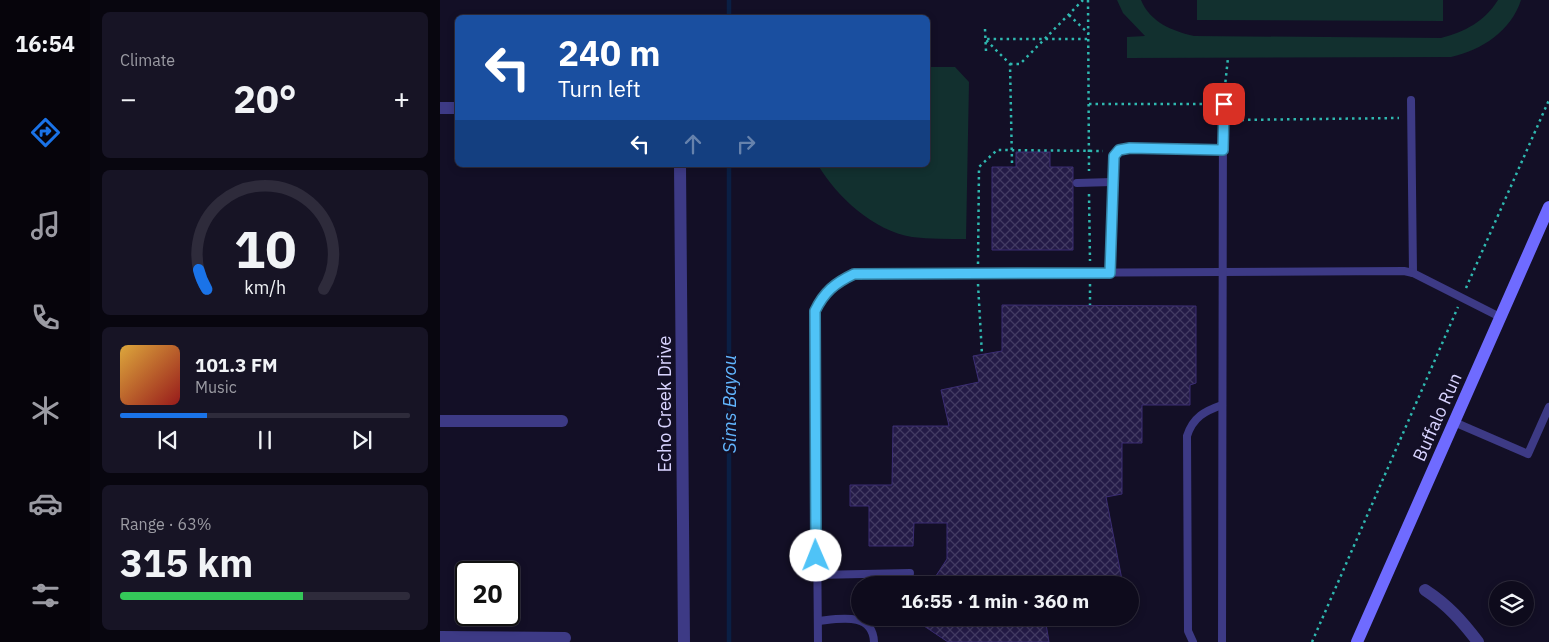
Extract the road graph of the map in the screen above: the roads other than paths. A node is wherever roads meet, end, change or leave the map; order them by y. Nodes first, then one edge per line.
1 (1411, 100) dead end
2 (1224, 104) road end
3 (440, 108) edge
4 (455, 108) edge
5 (1223, 150) junction
6 (680, 167) edge
7 (1112, 182) junction
8 (1077, 183) dead end
9 (1549, 207) edge
10 (1222, 272) junction
11 (1110, 273) junction
12 (1413, 273) junction
13 (1500, 317) junction
14 (1222, 405) junction
15 (1549, 406) edge
16 (440, 421) edge
17 (562, 421) dead end
18 (1454, 422) junction
19 (910, 573) dead end
20 (816, 575) junction
21 (1426, 590) dead end
22 (818, 621) junction
23 (440, 637) edge
24 (565, 638) dead end
25 (684, 642) edge
26 (818, 642) edge
27 (874, 642) edge
28 (1193, 642) edge
29 (1222, 642) edge
30 (1357, 642) edge
31 (1478, 642) edge

1 - 12 lane
2 - 5 lane
3 - 4 street
5 - 7 lane
5 - 10 lane
6 - 25 street, Echo Creek Drive
7 - 8 lane
7 - 11 lane
9 - 13 street, Buffalo Run
10 - 11 lane
10 - 12 lane
10 - 14 lane
11 - 20 lane
12 - 13 lane
13 - 18 street, Buffalo Run
14 - 28 lane
14 - 29 lane
15 - 18 lane
16 - 17 street
18 - 30 street, Buffalo Run
19 - 20 lane
20 - 22 lane
21 - 31 street
22 - 26 lane
22 - 27 lane
23 - 24 street

